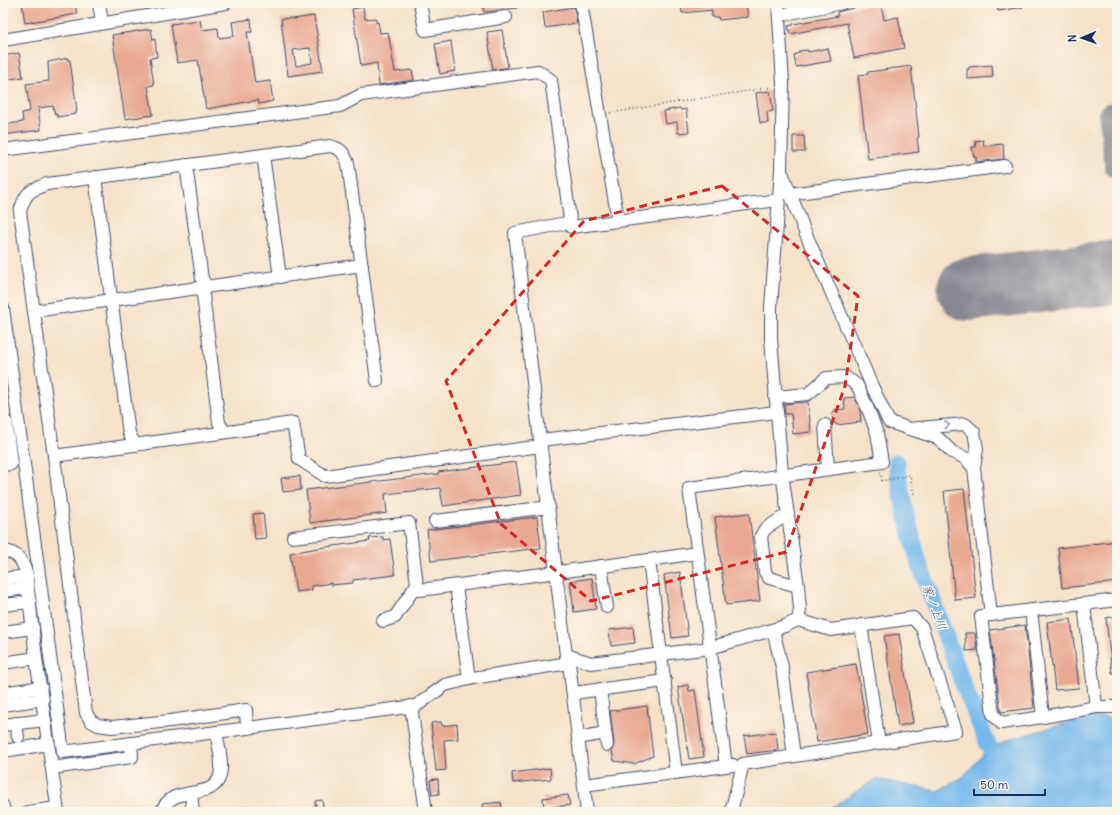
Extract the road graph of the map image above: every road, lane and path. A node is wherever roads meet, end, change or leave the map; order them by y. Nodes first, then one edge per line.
1 (99, 3) edge
2 (226, 3) edge
3 (420, 3) edge
4 (581, 3) edge
5 (842, 3) edge
6 (779, 9) edge
7 (506, 17) dead end
8 (102, 23) junction
9 (3, 40) edge
10 (783, 83) junction
11 (601, 115) junction
12 (3, 150) edge
13 (263, 155) junction
14 (186, 165) junction
15 (1005, 166) dead end
16 (781, 170) junction
17 (95, 177) junction
18 (789, 194) junction
19 (778, 200) junction
20 (618, 220) junction
21 (571, 222) junction
22 (362, 265) junction
23 (280, 277) junction
24 (205, 287) junction
25 (111, 300) junction
26 (3, 308) edge
27 (34, 311) junction
28 (376, 381) dead end
29 (775, 397) junction
30 (776, 412) junction
31 (6, 422) dead end
32 (825, 425) dead end
33 (908, 428) junction
34 (225, 432) junction
35 (541, 443) junction
36 (135, 445) junction
37 (54, 456) junction
38 (878, 463) junction
39 (3, 465) edge
40 (974, 468) junction
41 (828, 470) junction
42 (782, 475) junction
43 (914, 494) dead end
44 (549, 507) junction
45 (788, 514) junction
46 (435, 521) dead end
47 (293, 537) dead end
48 (3, 551) edge
49 (697, 553) junction
50 (649, 560) junction
51 (601, 566) junction
52 (556, 572) junction
53 (3, 579) edge
54 (27, 582) junction
55 (417, 584) junction
56 (456, 586) junction
57 (798, 586) junction
58 (3, 591) edge
59 (1117, 600) edge
60 (30, 602) junction
61 (1084, 604) junction
62 (3, 605) edge
63 (607, 607) dead end
64 (1031, 610) junction
65 (991, 615) junction
66 (798, 620) junction
67 (383, 621) dead end
68 (861, 625) junction
69 (33, 628) junction
70 (773, 630) junction
71 (3, 632) edge
72 (710, 648) junction
73 (662, 654) junction
74 (36, 658) junction
75 (568, 659) junction
76 (3, 663) edge
77 (469, 679) junction
78 (665, 680) junction
79 (600, 689) junction
80 (3, 693) edge
81 (42, 693) junction
82 (573, 693) junction
83 (18, 703) junction
84 (3, 705) edge
85 (411, 706) junction
86 (1096, 707) junction
87 (1117, 707) edge
88 (1043, 717) junction
89 (18, 719) junction
90 (46, 720) junction
91 (3, 724) edge
92 (247, 728) junction
93 (216, 732) junction
94 (18, 737) dead end
95 (578, 738) junction
96 (131, 743) junction
97 (879, 743) junction
98 (49, 744) junction
99 (3, 751) edge
100 (794, 756) junction
101 (743, 764) junction
102 (726, 766) junction
103 (52, 768) junction
104 (676, 773) junction
105 (584, 785) junction
106 (191, 793) junction
107 (3, 806) edge
108 (58, 810) edge
109 (4, 812) edge
110 (28, 812) edge
111 (162, 812) edge
112 (193, 812) edge
113 (426, 812) edge
114 (587, 812) edge
115 (731, 812) edge

1 - 8 street
2 - 8 street
3 - 7 street
4 - 11 street
5 - 6 street
6 - 10 street
8 - 9 street
10 - 11 path
10 - 16 street
11 - 20 street
12 - 21 street
13 - 14 street
13 - 22 street
13 - 23 street
14 - 17 street
14 - 24 street
15 - 18 street
16 - 18 street
16 - 19 street
17 - 25 street
17 - 27 street
18 - 33 street
19 - 20 street
19 - 29 street
20 - 21 street
21 - 35 street
22 - 23 street
22 - 28 street
23 - 24 street
24 - 25 street
24 - 34 street
25 - 27 street
25 - 36 street
26 - 96 street
27 - 37 street
29 - 30 street
29 - 38 street
30 - 35 street
30 - 42 street
31 - 39 street
32 - 41 street
33 - 40 street
33 -> 40 street
34 - 35 street
34 - 36 street
35 - 44 street
36 - 37 street
37 - 92 street
38 - 41 street
38 - 43 path
40 - 65 street
41 - 42 street
42 - 45 street
42 - 49 street
44 - 46 street
44 - 52 street
45 - 57 street
45 - 57 street
47 - 55 street
48 - 54 street
49 - 50 street
49 - 72 street
50 - 51 street
50 - 73 street
51 - 52 street
51 - 63 street
52 - 56 street
52 - 75 street
53 - 54 street
54 - 58 street
54 - 60 street
55 - 56 street
55 - 67 street
56 - 77 street
57 - 66 street
59 - 61 street
60 - 62 street
60 - 69 street
61 - 64 street
61 - 86 street
64 - 65 street
64 - 88 street
65 - 88 street
66 - 68 street
66 - 70 street
68 - 97 street
68 - 97 street
69 - 71 street
69 - 74 street
70 - 72 street
70 - 100 street
72 - 73 street
72 - 102 street
73 - 75 street
73 - 78 street
74 - 76 street
74 - 81 street
75 - 77 street
75 - 82 street
77 - 85 street
78 - 79 street
78 - 104 street
79 - 82 street
79 - 95 street
80 - 81 street
81 - 83 street
81 - 90 street
82 - 95 street
83 - 84 street
83 - 89 street
85 - 92 street
85 - 113 street
86 - 87 street
86 - 88 street
89 - 90 street
89 - 91 street
89 - 94 street
90 - 98 street
92 - 93 street
93 - 96 street
93 - 106 street
95 - 105 street
96 - 103 street
97 - 100 street
98 - 99 street
98 - 103 street
100 - 101 street
101 - 102 street
101 - 115 street
102 - 104 street
103 - 108 street
104 - 105 street
105 - 114 street
106 - 111 street
106 - 112 street
107 - 109 street
108 - 110 street

